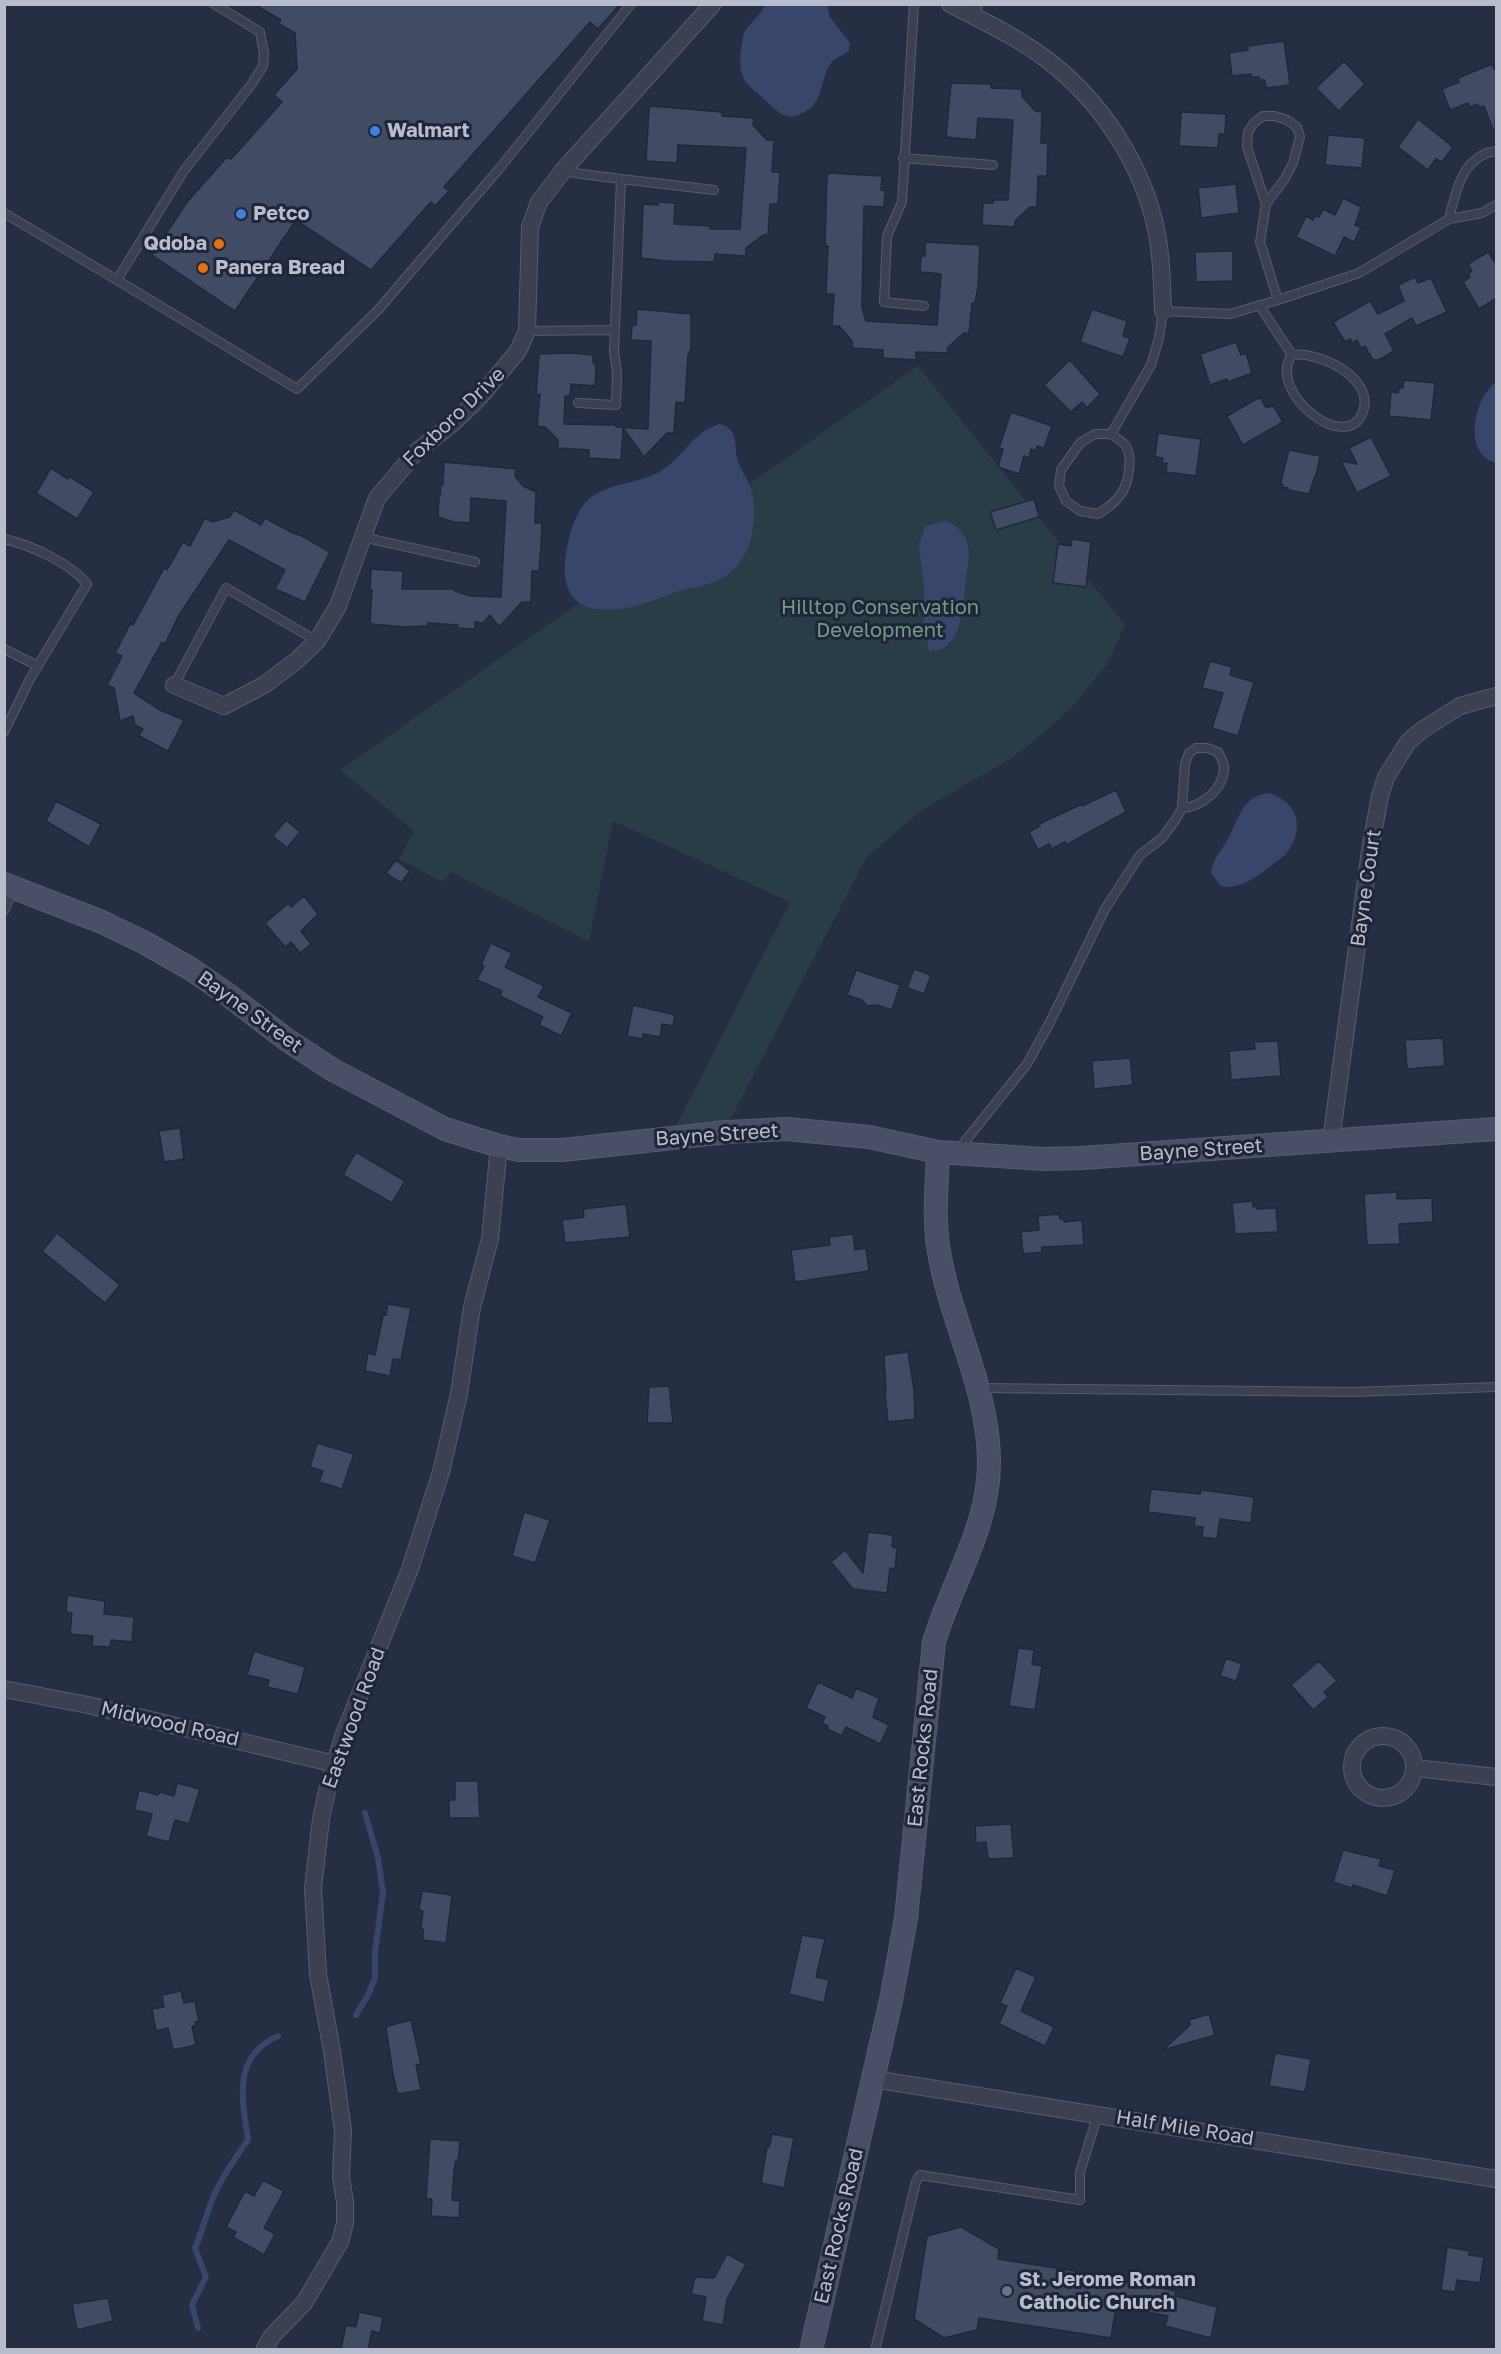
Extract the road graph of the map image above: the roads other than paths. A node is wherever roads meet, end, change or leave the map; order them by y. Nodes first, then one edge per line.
1 (214, 4) edge
2 (631, 4) edge
3 (713, 4) edge
4 (914, 4) edge
5 (950, 4) edge
6 (976, 11) edge
7 (1497, 152) edge
8 (903, 158) junction
9 (993, 165) dead end
10 (566, 167) junction
11 (621, 179) junction
12 (714, 190) dead end
13 (1266, 204) junction
14 (1497, 205) edge
15 (4, 213) edge
16 (1449, 219) junction
17 (117, 280) junction
18 (1278, 300) junction
19 (1259, 305) junction
20 (924, 306) dead end
21 (1163, 311) junction
22 (615, 330) junction
23 (527, 331) junction
24 (1292, 355) junction
25 (578, 404) dead end
26 (1111, 434) junction
27 (362, 537) junction
28 (4, 539) edge
29 (475, 562) dead end
30 (317, 640) junction
31 (4, 649) edge
32 (38, 666) junction
33 (174, 685) joint
34 (1497, 696) edge
35 (4, 732) edge
36 (1182, 808) junction
37 (10, 886) edge
38 (4, 911) edge
39 (1497, 1130) edge
40 (1330, 1141) junction
41 (499, 1146) junction
42 (947, 1152) junction
43 (1497, 1387) edge
44 (979, 1388) junction
45 (4, 1689) edge
46 (334, 1764) junction
47 (1415, 1768) dead end
48 (1497, 1777) edge
49 (873, 2079) junction
50 (1098, 2114) junction
51 (1497, 2179) edge
52 (264, 2349) edge
53 (811, 2349) edge
54 (875, 2349) edge

1 - 17 lane
2 - 17 lane
3 - 10 street, Foxboro Drive
4 - 8 lane
5 - 6 street
6 - 21 street
7 - 16 lane
8 - 9 lane
8 - 20 lane
10 - 11 lane
10 - 23 street, Foxboro Drive
11 - 12 lane
11 - 22 lane
13 - 13 lane
13 - 18 lane
14 - 16 lane
15 - 17 lane
16 - 18 lane
18 - 19 lane
19 - 21 lane
19 - 24 lane
21 - 26 lane
22 - 23 lane
22 - 25 lane
23 - 27 street, Foxboro Drive
24 - 24 lane
26 - 26 lane
27 - 29 lane
27 - 30 street, Foxboro Drive
28 - 32 lane
30 - 33 street, Foxboro Drive
30 - 33 lane
31 - 32 lane
32 - 35 lane
34 - 40 street, Bayne Court
36 - 36 lane
36 - 42 lane
37 - 38 lane
37 - 41 street, Bayne Street
39 - 40 street, Bayne Street
40 - 42 street, Bayne Street
41 - 42 street, Bayne Street
41 - 46 street, Eastwood Road
42 - 44 street, East Rocks Road
43 - 44 lane
44 - 49 street, East Rocks Road
45 - 46 street, Midwood Road
46 - 52 street, Eastwood Road
47 - 48 street
49 - 50 street, Half Mile Road
49 - 53 street, East Rocks Road
50 - 51 street, Half Mile Road
50 - 54 lane

